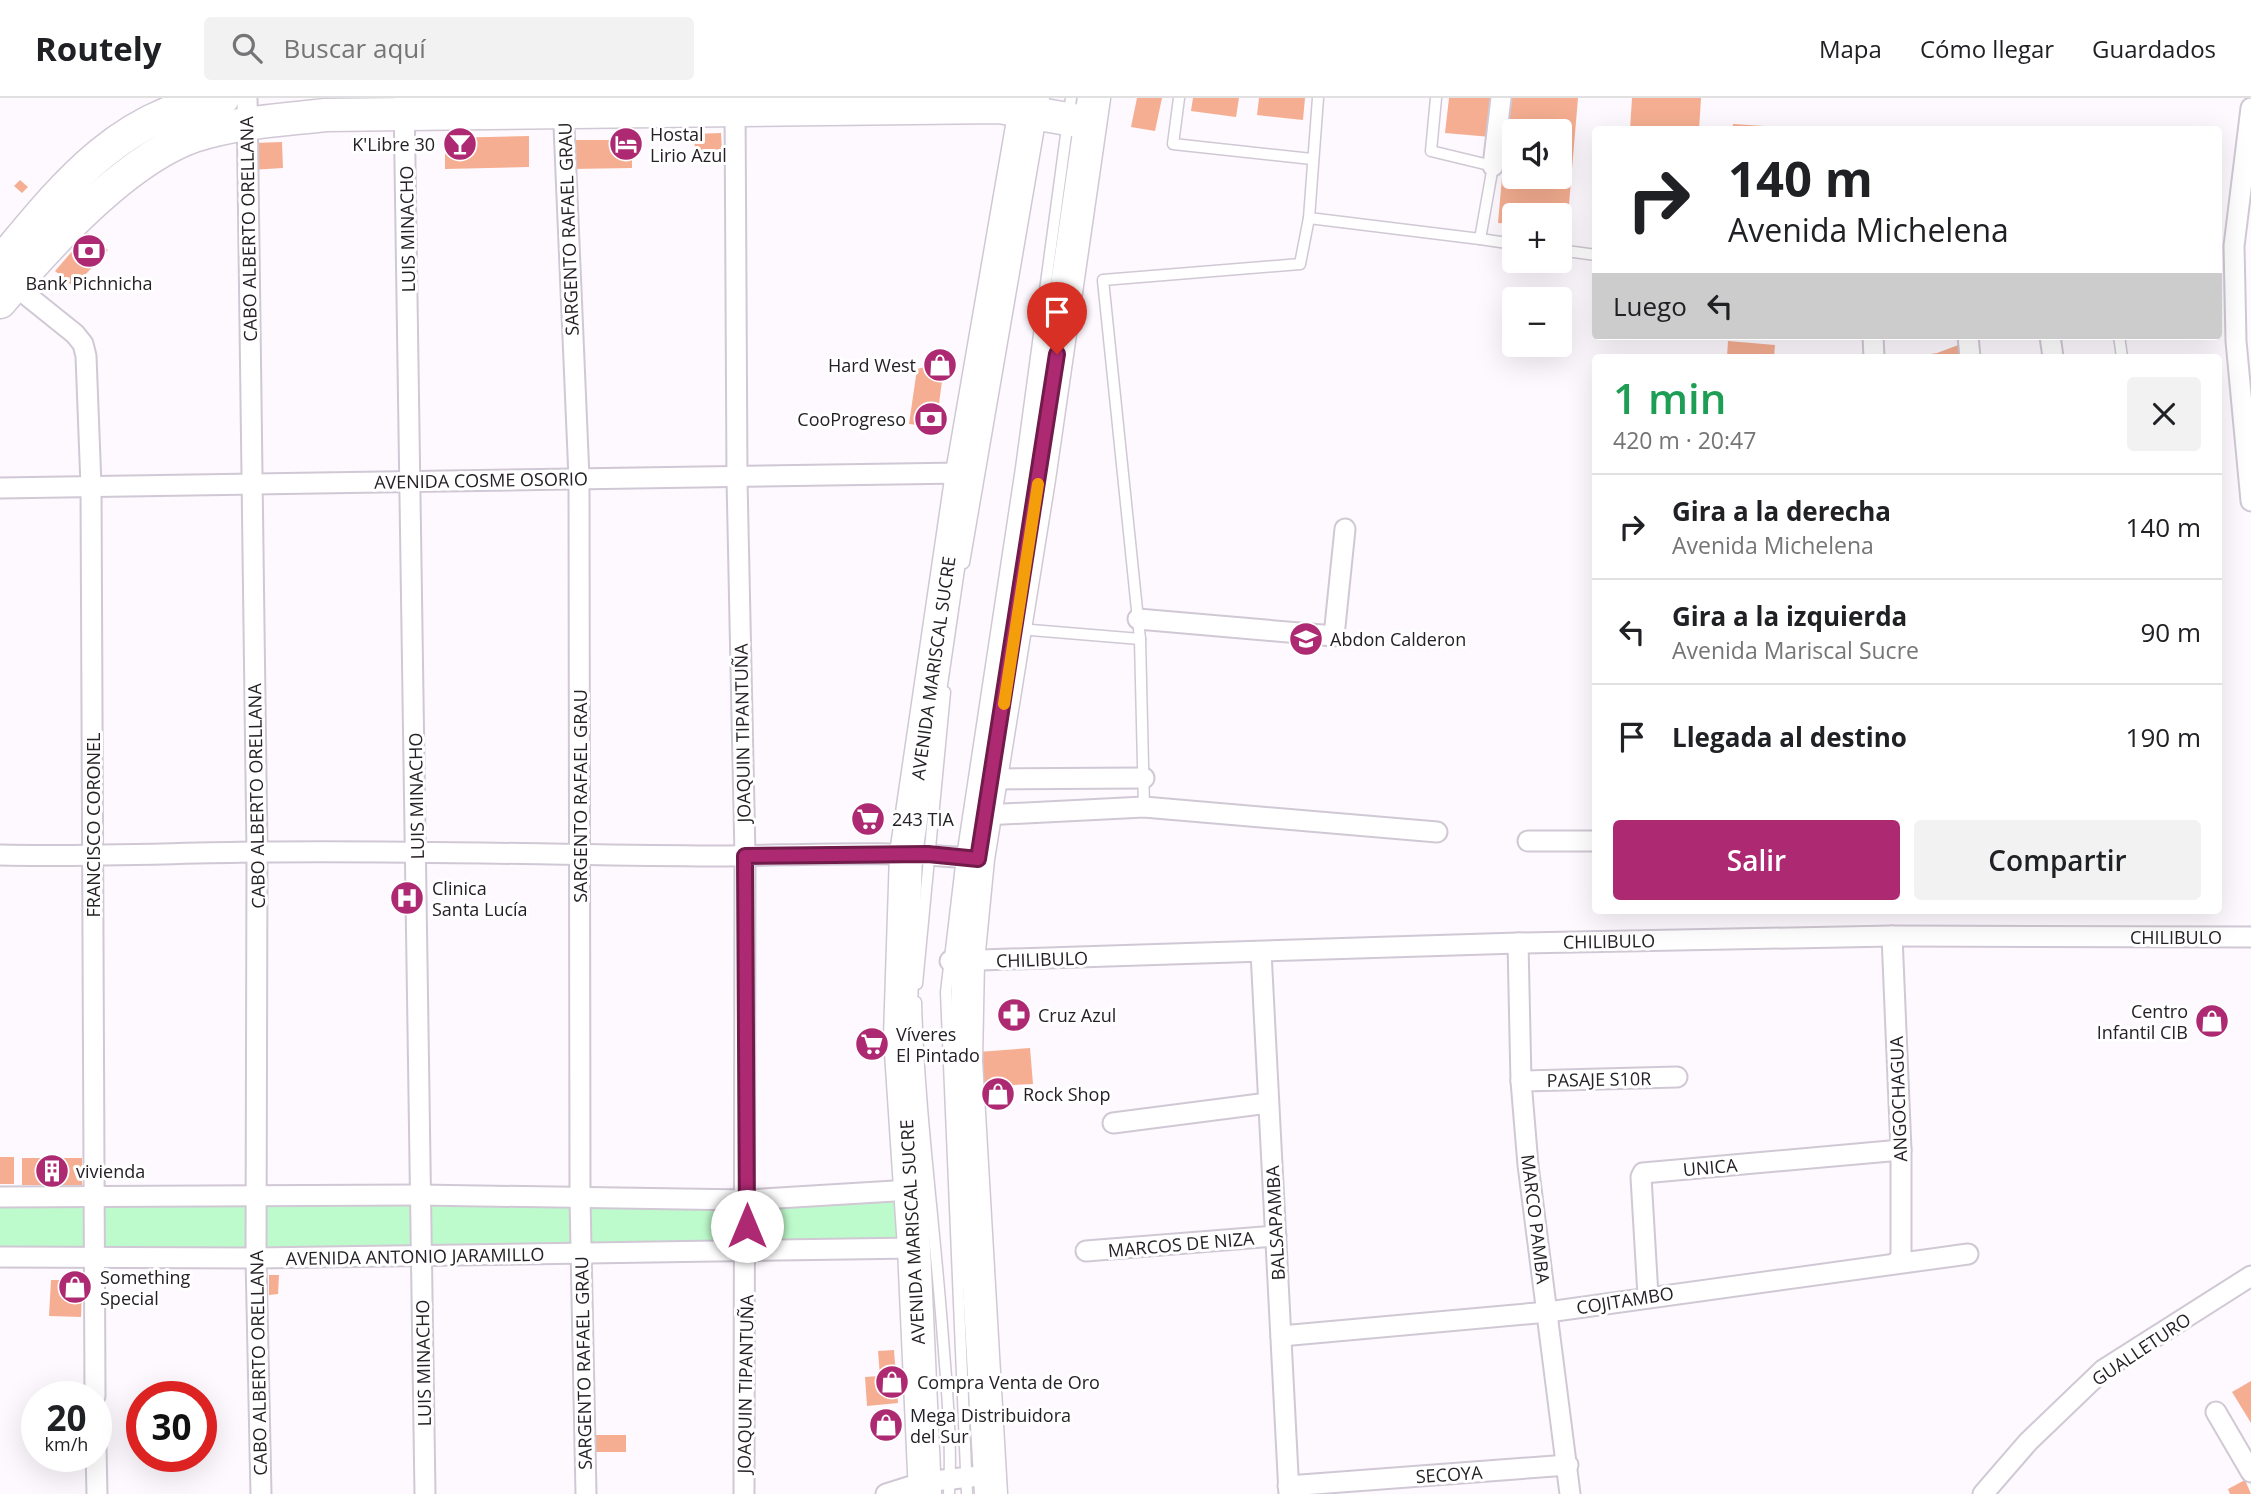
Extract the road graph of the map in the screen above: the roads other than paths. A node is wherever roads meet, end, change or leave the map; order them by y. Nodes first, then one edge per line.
1 (223, 98) edge
2 (1179, 98) edge
3 (1318, 98) edge
4 (1436, 98) edge
5 (1501, 98) edge
6 (735, 104) edge
7 (563, 105) edge
8 (405, 107) edge
9 (1057, 108) edge
10 (2251, 108) edge
11 (246, 111) edge
12 (164, 119) edge
13 (1312, 159) junction
14 (1493, 166) junction
15 (1309, 218) junction
16 (1480, 239) junction
17 (1502, 242) edge
18 (1572, 252) edge
19 (1592, 254) edge
20 (5, 283) edge
21 (2244, 341) edge
22 (962, 473) junction
23 (579, 478) junction
24 (737, 478) junction
25 (410, 481) junction
26 (251, 483) junction
27 (91, 486) junction
28 (0, 488) edge
29 (2251, 501) edge
30 (1345, 529) dead end
31 (962, 576) dead end
32 (1138, 619) junction
33 (1016, 629) junction
34 (1140, 639) junction
35 (946, 683) dead end
36 (1144, 778) junction
37 (991, 779) junction
38 (1144, 807) junction
39 (985, 815) junction
40 (1437, 832) dead end
41 (1528, 841) dead end
42 (1592, 841) edge
43 (257, 852) junction
44 (417, 852) junction
45 (917, 854) junction
46 (0, 855) edge
47 (580, 855) junction
48 (745, 856) junction
49 (94, 857) junction
50 (970, 858) junction
51 (1892, 936) junction
52 (2251, 937) edge
53 (1518, 943) junction
54 (1261, 952) junction
55 (959, 961) junction
56 (1677, 1077) dead end
57 (1521, 1081) junction
58 (1268, 1103) junction
59 (1113, 1123) dead end
60 (1901, 1150) junction
61 (911, 1190) junction
62 (257, 1194) junction
63 (419, 1195) junction
64 (95, 1196) junction
65 (0, 1197) edge
66 (580, 1198) junction
67 (746, 1200) junction
68 (1276, 1236) junction
69 (914, 1248) junction
70 (747, 1251) junction
71 (1086, 1251) dead end
72 (581, 1254) junction
73 (1968, 1254) dead end
74 (422, 1256) junction
75 (0, 1257) edge
76 (93, 1257) junction
77 (256, 1258) junction
78 (1898, 1261) junction
79 (2251, 1276) edge
80 (1648, 1296) junction
81 (1548, 1312) junction
82 (1281, 1336) junction
83 (95, 1381) edge
84 (2216, 1412) dead end
85 (1568, 1465) junction
86 (97, 1472) edge
87 (2251, 1472) edge
88 (958, 1486) edge
89 (1289, 1490) edge
90 (97, 1494) edge
91 (261, 1494) edge
92 (425, 1494) edge
93 (586, 1494) edge
94 (744, 1494) edge
95 (886, 1494) edge
96 (1570, 1494) edge
97 (1983, 1494) edge

1 - 12 main road
2 - 13 lane
3 - 13 lane
4 - 14 lane
5 - 14 street
6 - 7 main road
6 - 9 main road
6 - 24 street, JOAQUIN TIPANTUÑA
7 - 8 main road
7 - 23 street, SARGENTO RAFAEL GRAU
8 - 11 main road
8 - 25 street, LUIS MINACHO
9 - 22 main road, AVENIDA MARISCAL SUCRE
9 - 31 lane
9 - 33 main road
9 - 50 lane
10 - 21 street
11 - 12 main road
11 - 26 street, CABO ALBERTO ORELLANA
12 - 20 main road
13 - 15 lane
14 - 16 lane
15 - 16 lane
15 - 32 lane
16 - 17 lane
18 - 19 lane
20 - 27 street, FRANCISCO CORONEL
21 - 29 street
22 - 24 street, AVENIDA COSME OSORIO
22 - 45 main road, AVENIDA MARISCAL SUCRE
23 - 24 street, AVENIDA COSME OSORIO
23 - 25 street, AVENIDA COSME OSORIO
23 - 47 street, SARGENTO RAFAEL GRAU
24 - 48 street, JOAQUIN TIPANTUÑA
25 - 26 street, AVENIDA COSME OSORIO
25 - 44 street, LUIS MINACHO
26 - 27 street, AVENIDA COSME OSORIO
26 - 43 street, CABO ALBERTO ORELLANA
27 - 28 street, AVENIDA COSME OSORIO
27 - 49 street, FRANCISCO CORONEL
30 - 32 street
32 - 34 lane
33 - 34 lane
33 - 37 main road
34 - 36 lane
35 - 45 lane
36 - 37 street
36 - 38 lane
37 - 39 main road
38 - 39 street
38 - 40 street
39 - 50 main road
41 - 42 street
43 - 44 street
43 - 49 street
43 - 62 street, CABO ALBERTO ORELLANA
44 - 47 street
44 - 63 street, LUIS MINACHO
45 - 48 street
45 - 50 street
45 - 61 main road, AVENIDA MARISCAL SUCRE
45 - 88 lane
46 - 49 street
47 - 48 street
47 - 66 street, SARGENTO RAFAEL GRAU
48 - 67 street, JOAQUIN TIPANTUÑA
49 - 64 street, FRANCISCO CORONEL
50 - 55 main road
51 - 52 street, CHILIBULO
51 - 53 street, CHILIBULO
51 - 60 street, ANGOCHAGUA
53 - 54 street, CHILIBULO
53 - 57 street, MARCO PAMBA
54 - 55 street, CHILIBULO
54 - 58 street, BALSAPAMBA
55 - 88 main road
56 - 57 street, PASAJE S10R
57 - 81 street, MARCO PAMBA
58 - 59 street
58 - 68 street, BALSAPAMBA
60 - 78 street, ANGOCHAGUA
60 - 80 street, UNICA
61 - 67 street
61 - 69 main road, AVENIDA MARISCAL SUCRE
62 - 63 street
62 - 64 street
62 - 77 street, CABO ALBERTO ORELLANA
63 - 66 street
63 - 74 street, LUIS MINACHO
64 - 65 street
64 - 76 street, FRANCISCO CORONEL
66 - 67 street
66 - 72 street, SARGENTO RAFAEL GRAU
67 - 70 street, JOAQUIN TIPANTUÑA
68 - 71 street, MARCOS DE NIZA
68 - 82 street, BALSAPAMBA
69 - 70 street, AVENIDA ANTONIO JARAMILLO
69 - 88 main road, AVENIDA MARISCAL SUCRE
70 - 72 street, AVENIDA ANTONIO JARAMILLO
70 - 94 street, JOAQUIN TIPANTUÑA
72 - 74 street, AVENIDA ANTONIO JARAMILLO
72 - 93 street, SARGENTO RAFAEL GRAU
73 - 78 street, COJITAMBO
74 - 77 street, AVENIDA ANTONIO JARAMILLO
74 - 92 street, LUIS MINACHO
75 - 76 street, AVENIDA ANTONIO JARAMILLO
76 - 77 street, AVENIDA ANTONIO JARAMILLO
76 - 83 street, FRANCISCO CORONEL
77 - 91 street, CABO ALBERTO ORELLANA
78 - 80 street, COJITAMBO
79 - 97 street, GUALLETURO
80 - 81 street, COJITAMBO
81 - 82 street, COJITAMBO
81 - 85 street, MARCO PAMBA
82 - 89 street, BALSAPAMBA
84 - 87 street
85 - 89 street, SECOYA
85 - 96 street, MARCO PAMBA
86 - 90 street
88 - 95 street

